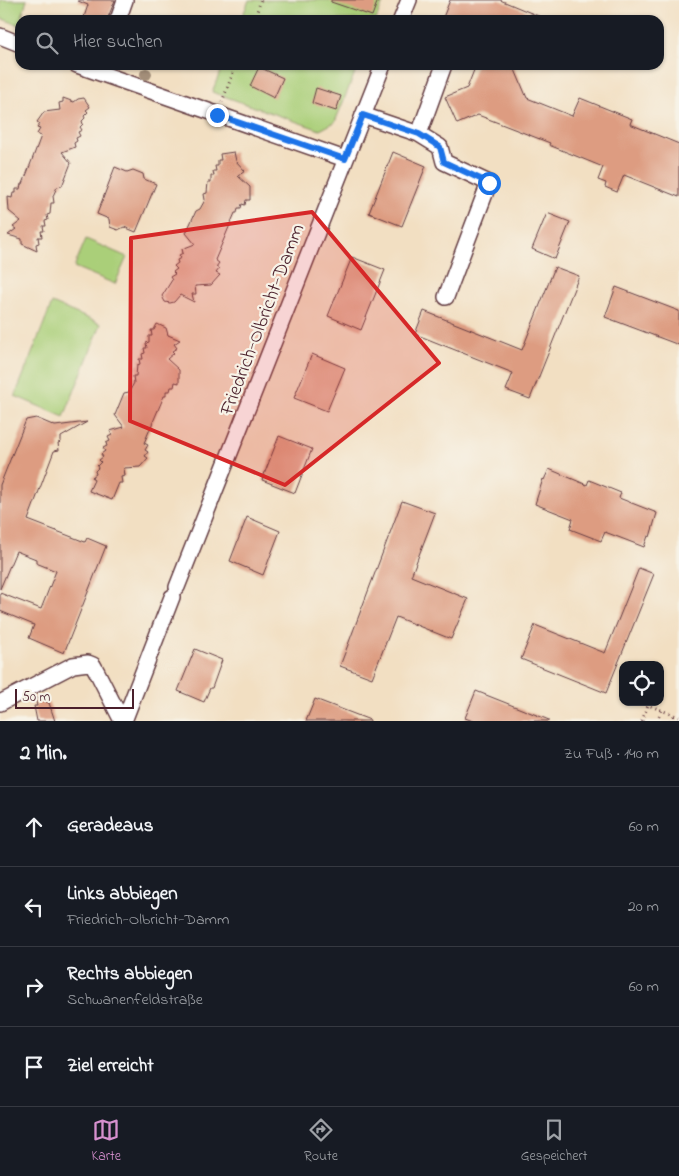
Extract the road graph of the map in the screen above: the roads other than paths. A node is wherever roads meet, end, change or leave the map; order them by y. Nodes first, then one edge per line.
1 (125, 0) edge
2 (409, 0) edge
3 (119, 15) edge
4 (403, 15) edge
5 (0, 36) edge
6 (15, 42) edge
7 (101, 70) edge
8 (381, 70) edge
9 (442, 70) edge
10 (363, 115) junction
11 (419, 134) junction
12 (345, 159) junction
13 (446, 297) dead end
14 (0, 703) edge
15 (123, 721) edge

1 - 3 street
2 - 4 street
5 - 6 street
7 - 12 street
8 - 10 street, Friedrich-Olbricht-Damm
9 - 11 street
10 - 11 street
10 - 12 street, Friedrich-Olbricht-Damm
11 - 13 street
12 - 15 street, Friedrich-Olbricht-Damm
14 - 15 street

